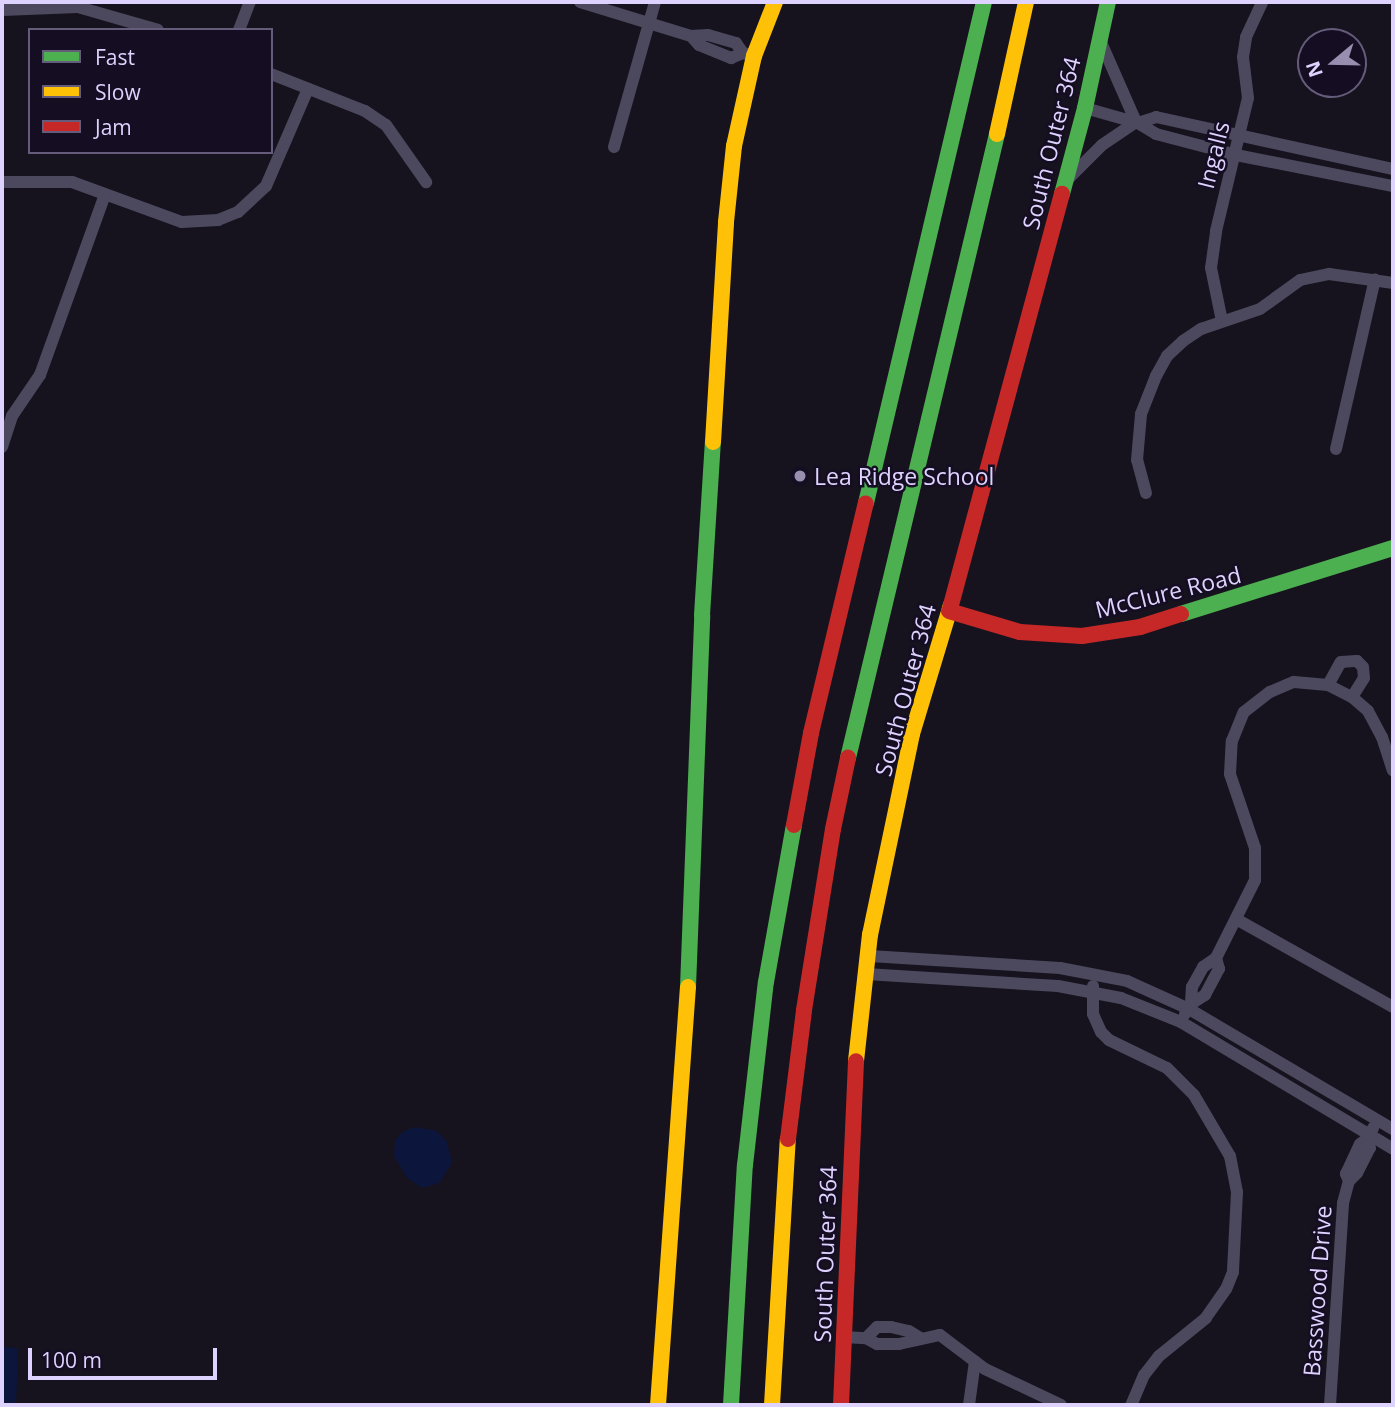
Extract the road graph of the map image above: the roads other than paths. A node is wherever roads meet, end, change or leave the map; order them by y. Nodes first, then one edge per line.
1 (250, 2) edge
2 (580, 2) edge
3 (655, 2) edge
4 (775, 2) edge
5 (984, 2) edge
6 (1026, 2) edge
7 (1108, 2) edge
8 (1262, 2) edge
9 (78, 5) edge
10 (2, 10) edge
11 (648, 23) junction
12 (152, 28) edge
13 (240, 28) edge
14 (1100, 40) junction
15 (748, 55) junction
16 (273, 75) edge
17 (308, 89) junction
18 (1085, 108) junction
19 (1137, 122) junction
20 (1240, 138) junction
21 (614, 146) dead end
22 (1236, 155) junction
23 (1393, 169) edge
24 (2, 182) edge
25 (426, 182) dead end
26 (1065, 182) junction
27 (1393, 186) edge
28 (105, 194) junction
29 (1375, 279) junction
30 (1393, 283) edge
31 (1222, 321) junction
32 (2, 447) edge
33 (1336, 449) dead end
34 (1146, 493) dead end
35 (1393, 548) edge
36 (949, 611) junction
37 (1328, 685) junction
38 (1352, 697) junction
39 (1393, 770) edge
40 (1236, 919) junction
41 (870, 956) junction
42 (866, 974) junction
43 (1095, 975) junction
44 (1093, 993) junction
45 (1190, 1006) junction
46 (1393, 1007) edge
47 (1181, 1022) junction
48 (1377, 1120) junction
49 (1393, 1129) edge
50 (1368, 1137) junction
51 (1393, 1149) edge
52 (844, 1337) junction
53 (975, 1361) junction
54 (657, 1405) edge
55 (731, 1405) edge
56 (772, 1405) edge
57 (841, 1405) edge
58 (969, 1405) edge
59 (1061, 1405) edge
60 (1131, 1405) edge
61 (1331, 1405) edge

1 - 13 street
2 - 11 street
3 - 11 street
4 - 15 main road
5 - 55 main road
6 - 56 main road
7 - 14 main road, South Outer 364
8 - 20 street, Ingalls
9 - 10 street
9 - 12 street
11 - 15 street
11 - 21 street
14 - 18 main road, South Outer 364
14 - 19 street
15 - 54 main road
16 - 17 street
17 - 25 street
17 - 28 street
18 - 19 street
18 - 26 main road, South Outer 364
19 - 20 street
19 - 22 street
19 - 26 street
20 - 22 street, Ingalls
20 - 23 street
22 - 27 street
22 - 31 street, Ingalls
24 - 28 street
26 - 36 main road, South Outer 364
28 - 32 street
29 - 30 street
29 - 31 street
29 - 33 street
31 - 34 street
35 - 36 main road, McClure Road
36 - 41 main road, South Outer 364
37 - 38 street
37 - 38 street
37 - 40 street
38 - 39 street
40 - 45 street
40 - 46 street
41 - 42 main road, South Outer 364
41 - 43 street
42 - 44 street
42 - 52 main road, South Outer 364
43 - 44 street
43 - 45 street
44 - 47 street
44 - 60 street
45 - 47 street
45 - 48 street
47 - 50 street
48 - 49 street
48 - 50 street, Basswood Drive
50 - 51 street
50 - 61 street, Basswood Drive
52 - 53 street
52 - 57 main road, South Outer 364
53 - 58 street
53 - 59 street

